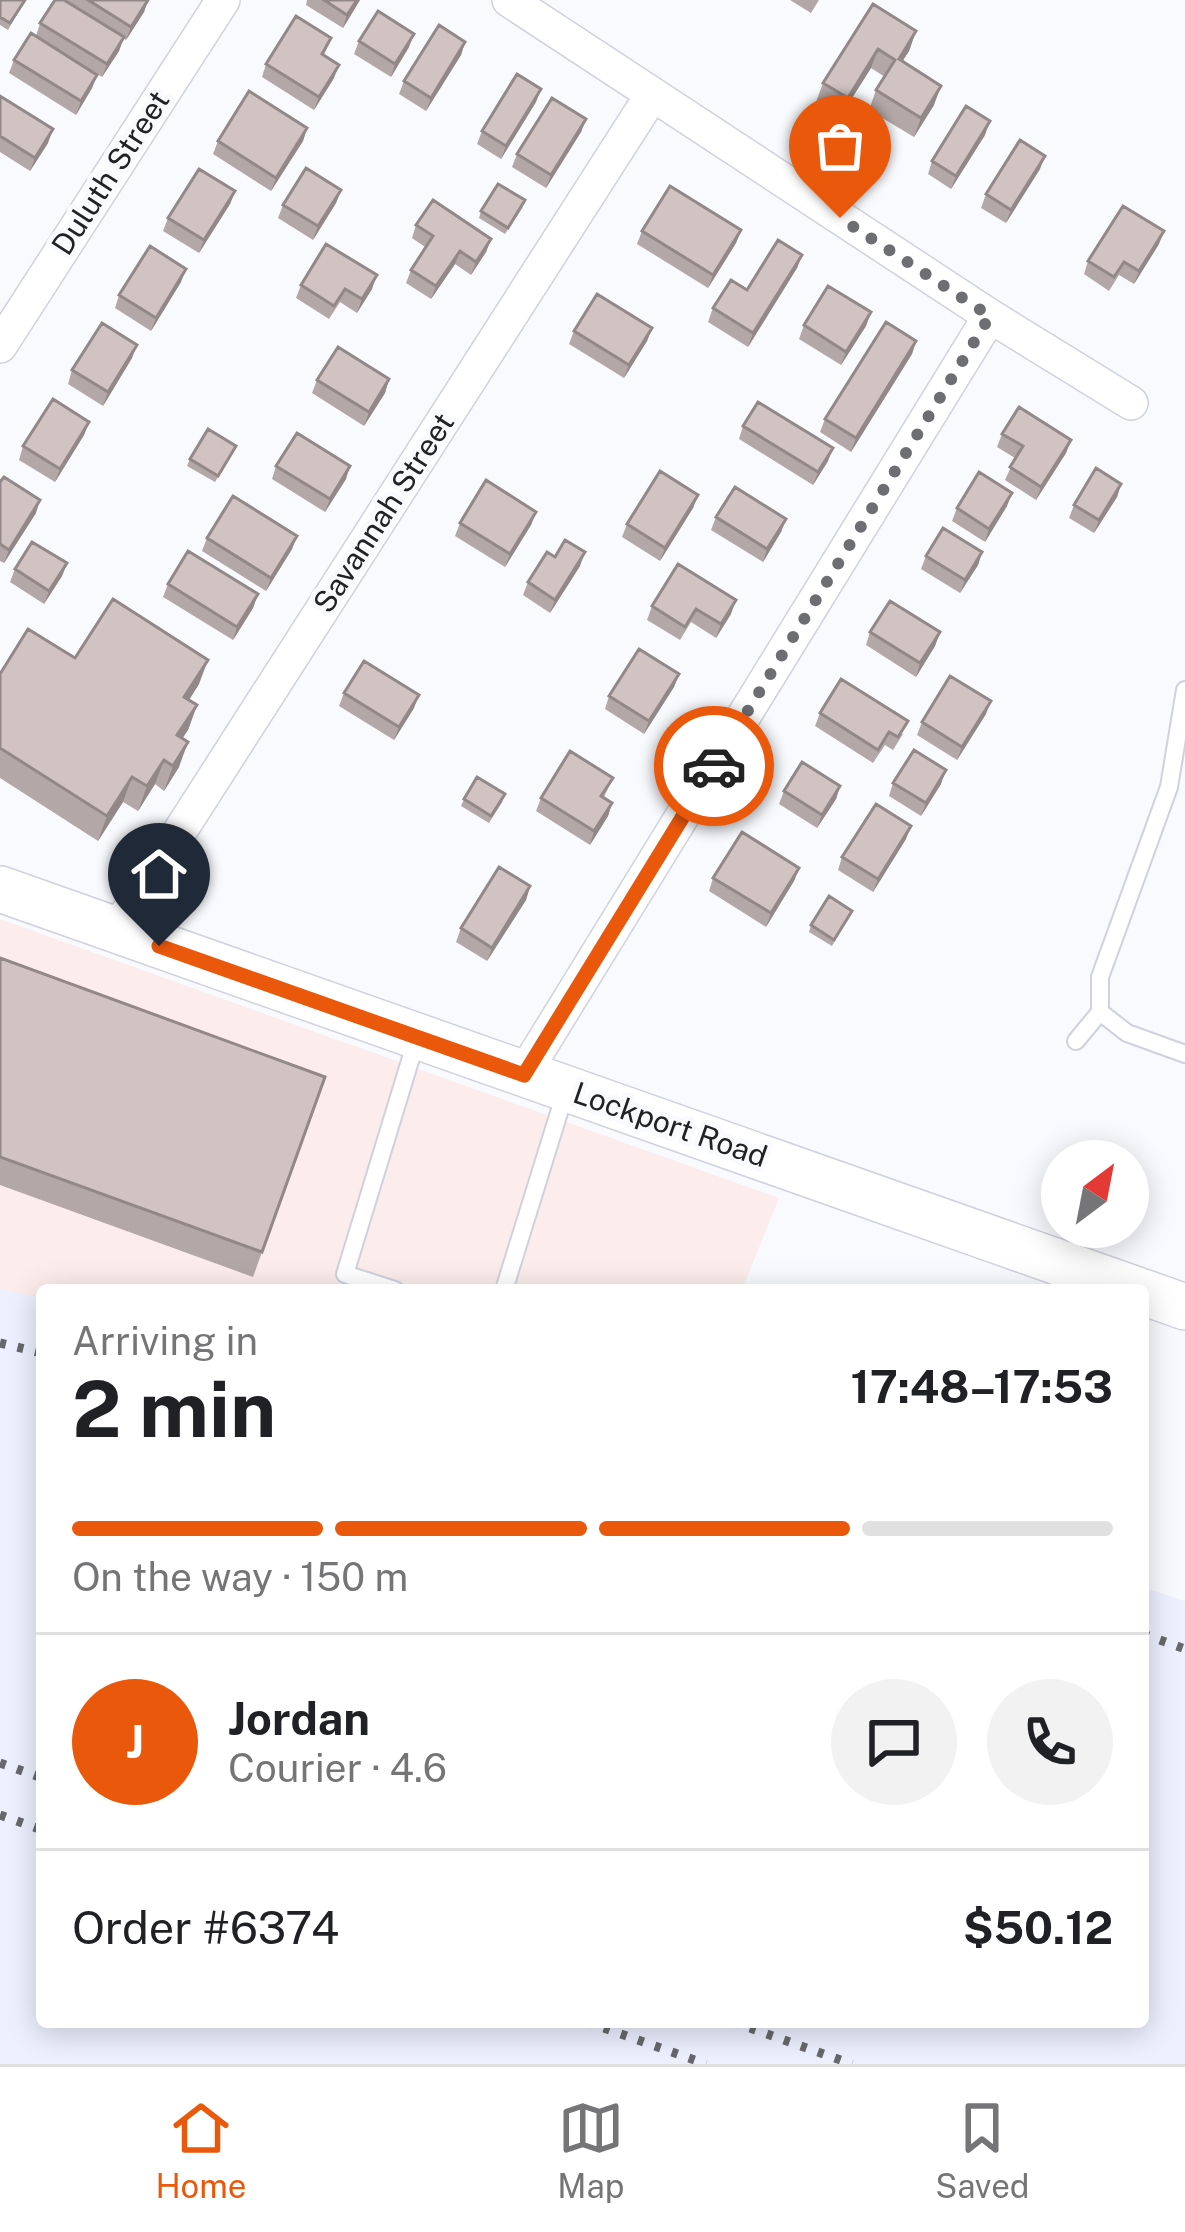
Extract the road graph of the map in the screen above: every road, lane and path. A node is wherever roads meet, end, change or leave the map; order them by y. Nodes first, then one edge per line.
1 (223, 0) edge
2 (509, 0) edge
3 (652, 95) junction
4 (990, 316) junction
5 (0, 346) edge
6 (1131, 403) dead end
7 (1185, 690) edge
8 (0, 889) edge
9 (116, 931) junction
10 (1100, 1012) junction
11 (418, 1037) junction
12 (1076, 1041) dead end
13 (1185, 1054) edge
14 (524, 1075) junction
15 (566, 1089) junction
16 (376, 1284) edge
17 (506, 1284) edge
18 (1120, 1284) edge
19 (1149, 1294) edge
20 (1185, 1307) edge

1 - 5 street, Duluth Street
2 - 3 street
3 - 4 street
3 - 9 street, Savannah Street
4 - 6 street
4 - 14 street
7 - 10 lane
8 - 9 street, Lockport Road
9 - 11 street, Lockport Road
10 - 12 lane
10 - 13 lane
11 - 14 street, Lockport Road
11 - 16 lane
14 - 15 street, Lockport Road
15 - 17 lane
15 - 18 street, Lockport Road
19 - 20 street, Lockport Road

